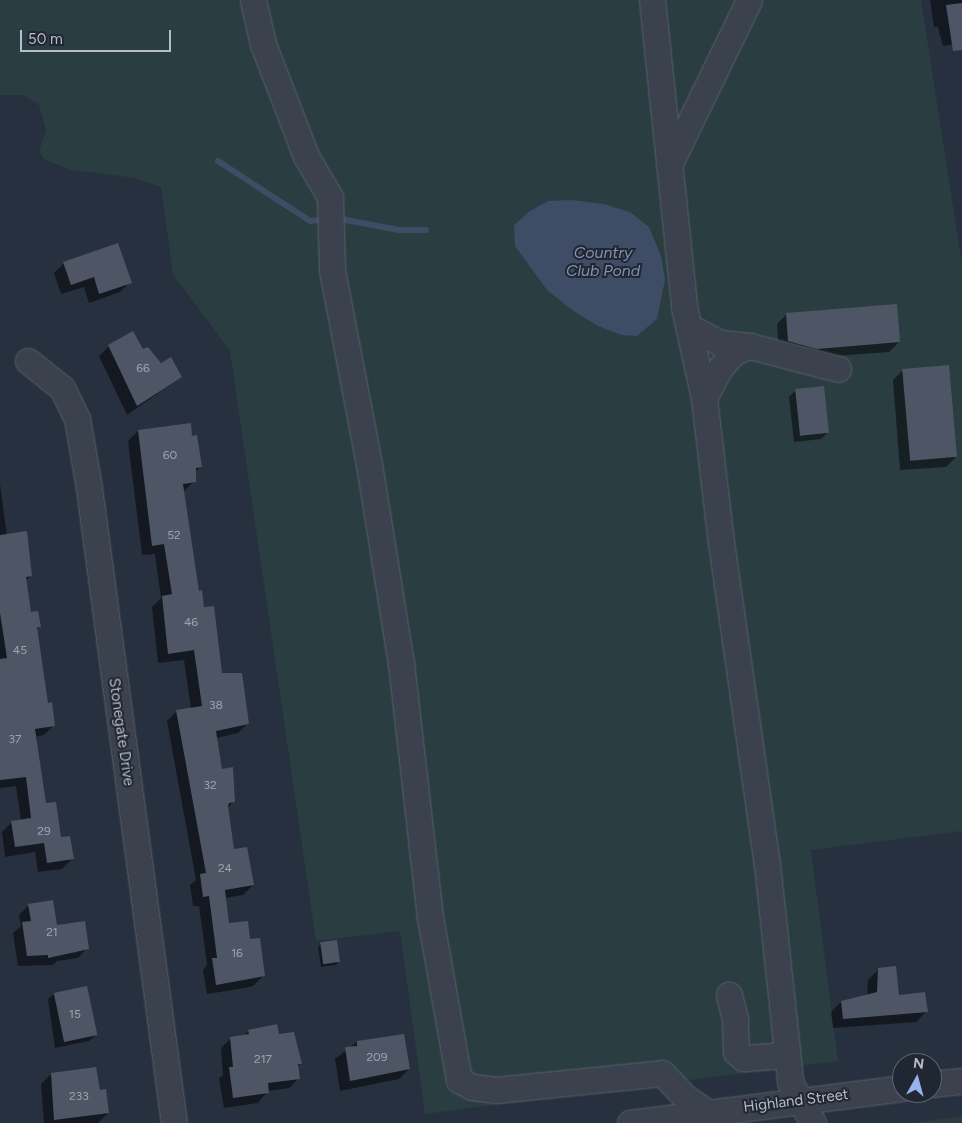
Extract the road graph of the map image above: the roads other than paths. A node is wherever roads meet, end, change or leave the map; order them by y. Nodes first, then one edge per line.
1 (253, 0) edge
2 (652, 0) edge
3 (749, 0) edge
4 (668, 168) junction
5 (689, 327) junction
6 (750, 346) junction
7 (28, 361) dead end
8 (838, 369) dead end
9 (704, 398) junction
10 (729, 995) dead end
11 (787, 1051) junction
12 (962, 1080) edge
13 (942, 1083) edge
14 (892, 1089) edge
15 (800, 1101) junction
16 (715, 1118) edge
17 (174, 1123) edge
18 (630, 1123) edge
19 (813, 1123) edge

1 - 16 street
2 - 4 street
3 - 4 street
4 - 5 street
5 - 6 street
5 - 9 street
6 - 8 street
6 - 9 street
7 - 17 street, Stonegate Drive
9 - 11 street
10 - 11 street
11 - 15 street
12 - 13 street
14 - 15 street, Highland Street
15 - 16 street, Highland Street
15 - 19 street
16 - 18 street, Highland Street

